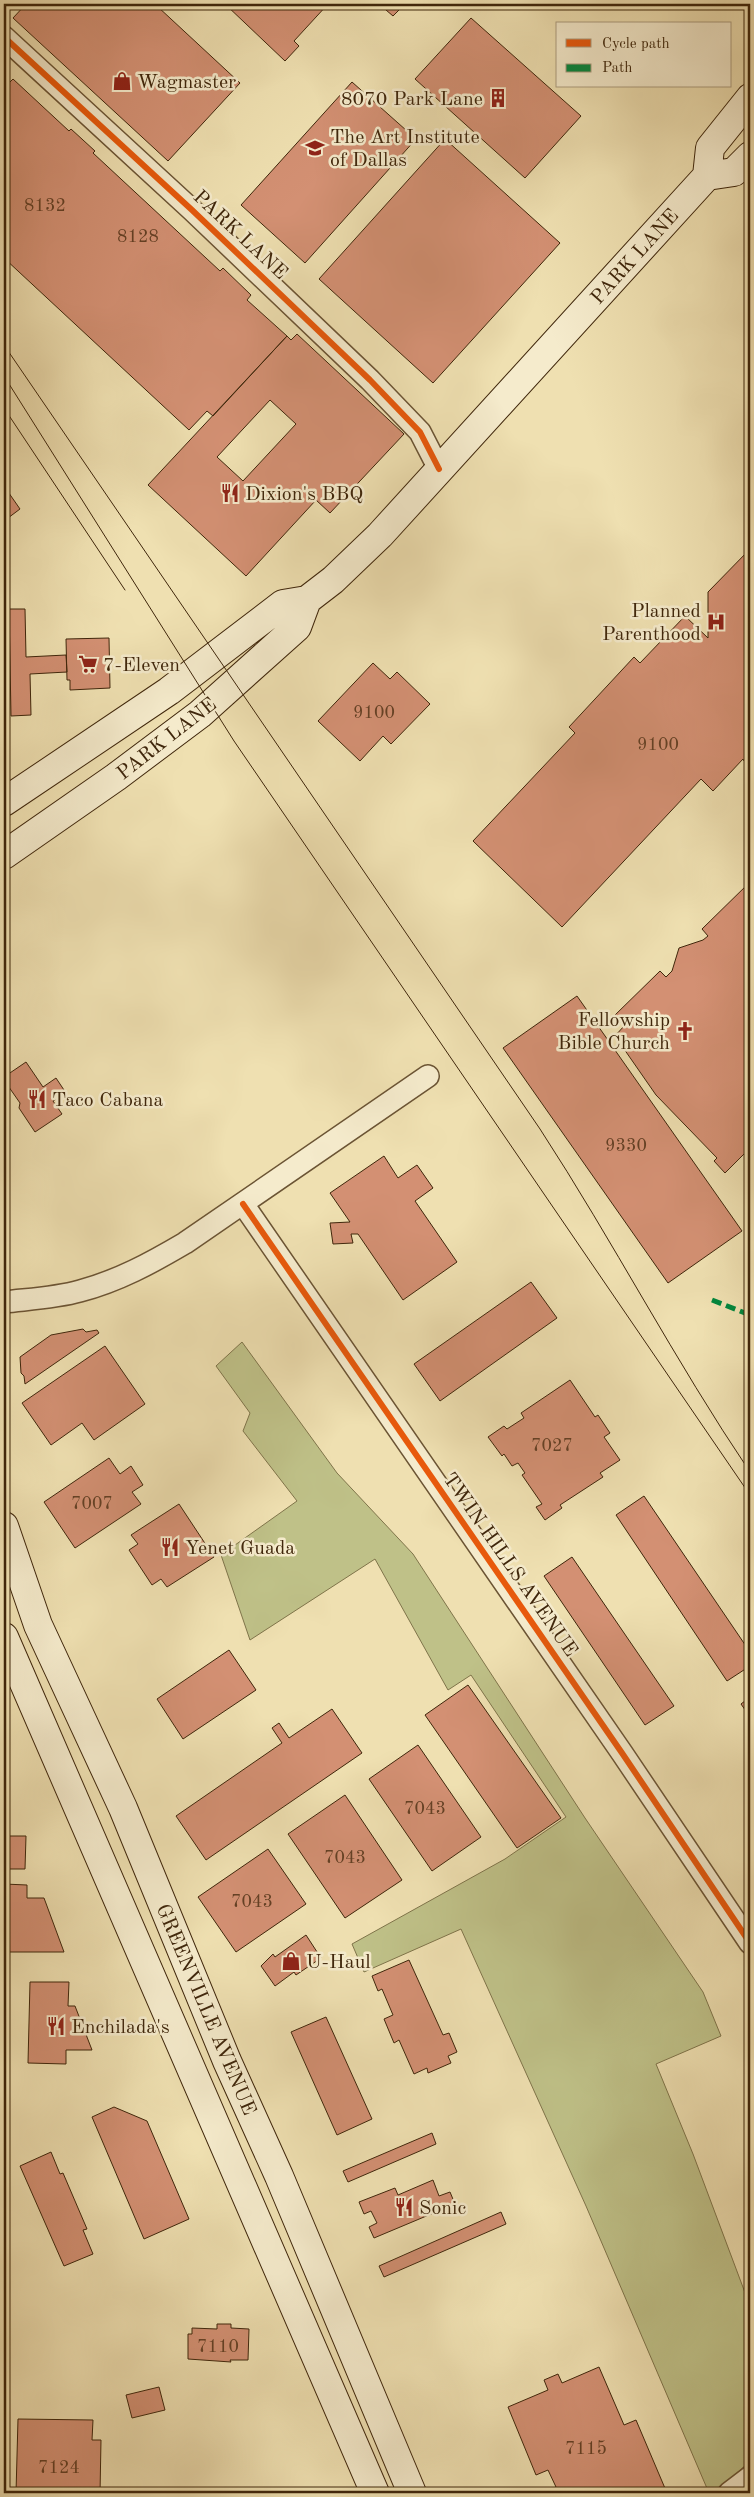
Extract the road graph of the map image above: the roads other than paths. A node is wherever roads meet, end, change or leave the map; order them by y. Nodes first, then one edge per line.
1 (4, 36) edge
2 (750, 98) edge
3 (750, 156) edge
4 (707, 176) junction
5 (440, 470) junction
6 (308, 600) junction
7 (47, 773) junction
8 (4, 779) edge
9 (4, 802) edge
10 (4, 855) edge
11 (428, 1076) dead end
12 (243, 1204) junction
13 (4, 1302) edge
14 (4, 1526) edge
15 (4, 1637) edge
16 (123, 1808) junction
17 (84, 1820) junction
18 (750, 1943) edge
19 (227, 2061) junction
20 (192, 2076) junction
21 (381, 2420) junction
22 (350, 2432) junction
23 (750, 2477) edge
24 (375, 2493) edge
25 (412, 2493) edge
26 (729, 2493) edge

1 - 5 street, PARK LANE
2 - 4 main road
3 - 4 main road
4 - 5 main road, PARK LANE
5 - 6 main road, PARK LANE
6 - 7 main road, PARK LANE
6 - 10 main road, PARK LANE
7 - 8 main road
7 - 9 main road, PARK LANE
11 - 12 street
12 - 13 street
12 - 18 street, TWIN HILLS AVENUE
14 - 16 main road, GREENVILLE AVENUE
15 - 17 main road, GREENVILLE AVENUE
16 - 17 main road
16 - 19 main road, GREENVILLE AVENUE
17 - 20 main road, GREENVILLE AVENUE
19 - 20 main road
19 - 21 main road, GREENVILLE AVENUE
20 - 22 main road, GREENVILLE AVENUE
21 - 22 main road
21 - 25 main road, GREENVILLE AVENUE
22 - 24 main road, GREENVILLE AVENUE
23 - 26 street

